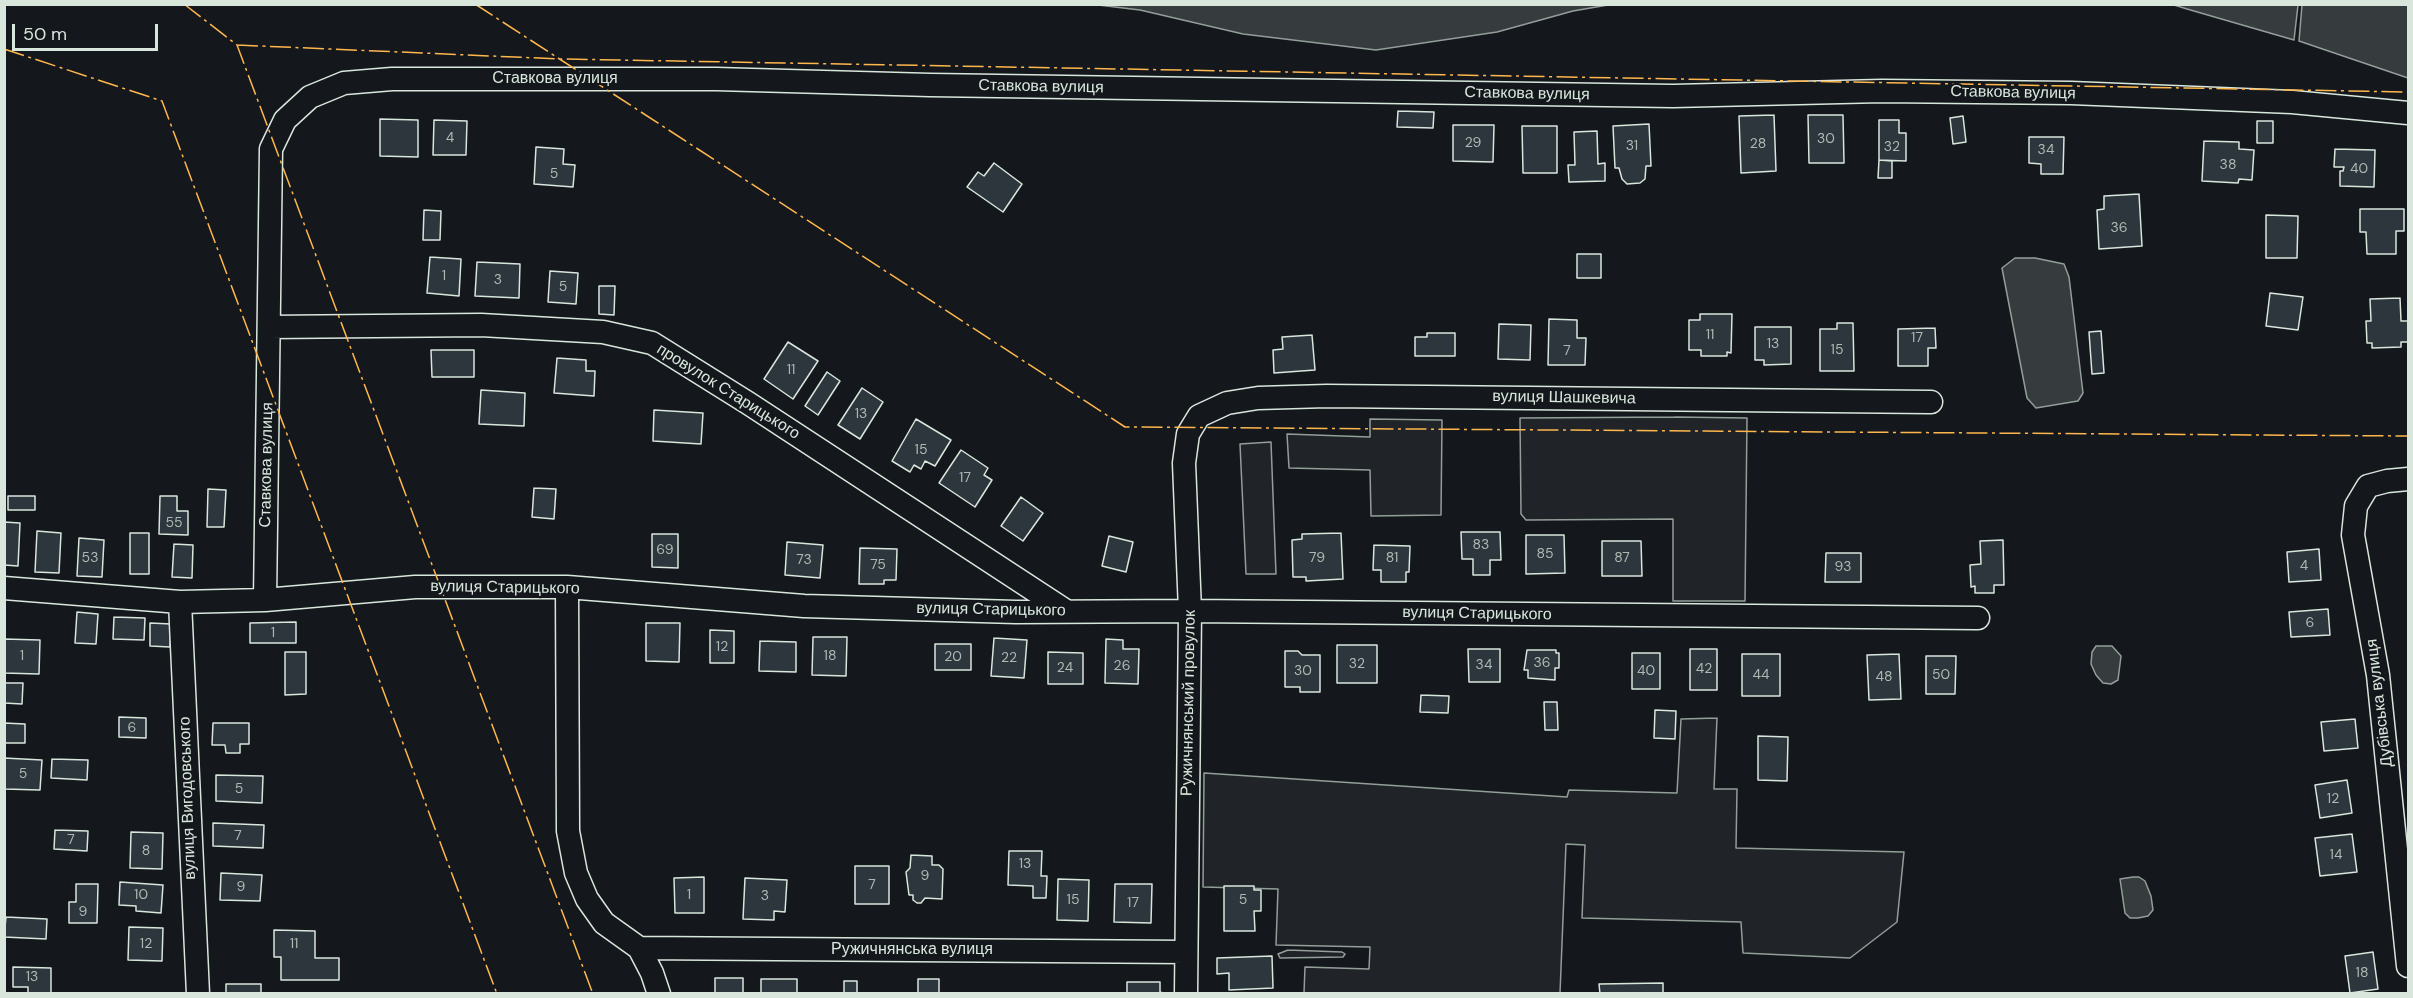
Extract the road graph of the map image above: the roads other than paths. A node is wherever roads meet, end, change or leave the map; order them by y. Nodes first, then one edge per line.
1 (2409, 113) edge
2 (269, 327) junction
3 (1931, 402) dead end
4 (1199, 416) joint
5 (2409, 479) edge
6 (1021, 582) junction
7 (567, 587) junction
8 (4, 588) edge
9 (265, 600) junction
10 (180, 602) junction
11 (1066, 611) junction
12 (1190, 611) junction
13 (1016, 612) junction
14 (1978, 618) dead end
15 (639, 948) junction
16 (1186, 952) junction
17 (2409, 966) edge
18 (198, 993) edge
19 (659, 993) edge
20 (1186, 993) edge

1 - 2 street, Ставкова вулиця
2 - 6 street, провулок Старицького
2 - 9 street, Ставкова вулиця
3 - 4 street, вулиця Шашкевича
4 - 12 street, Ружичнянський провулок
5 - 17 street, Дубівська вулиця
6 - 11 street, провулок Старицького
6 - 13 street
7 - 9 street, вулиця Старицького
7 - 13 street, вулиця Старицького
7 - 15 street
8 - 10 street, вулиця Старицького
9 - 10 street, вулиця Старицького
10 - 18 street, вулиця Вигодовського
11 - 12 street, вулиця Старицького
11 - 13 street, вулиця Старицького
12 - 14 street, вулиця Старицького
12 - 16 street, Ружичнянський провулок
15 - 16 street, Ружичнянська вулиця
15 - 19 street
16 - 20 street, Ружичнянський провулок

